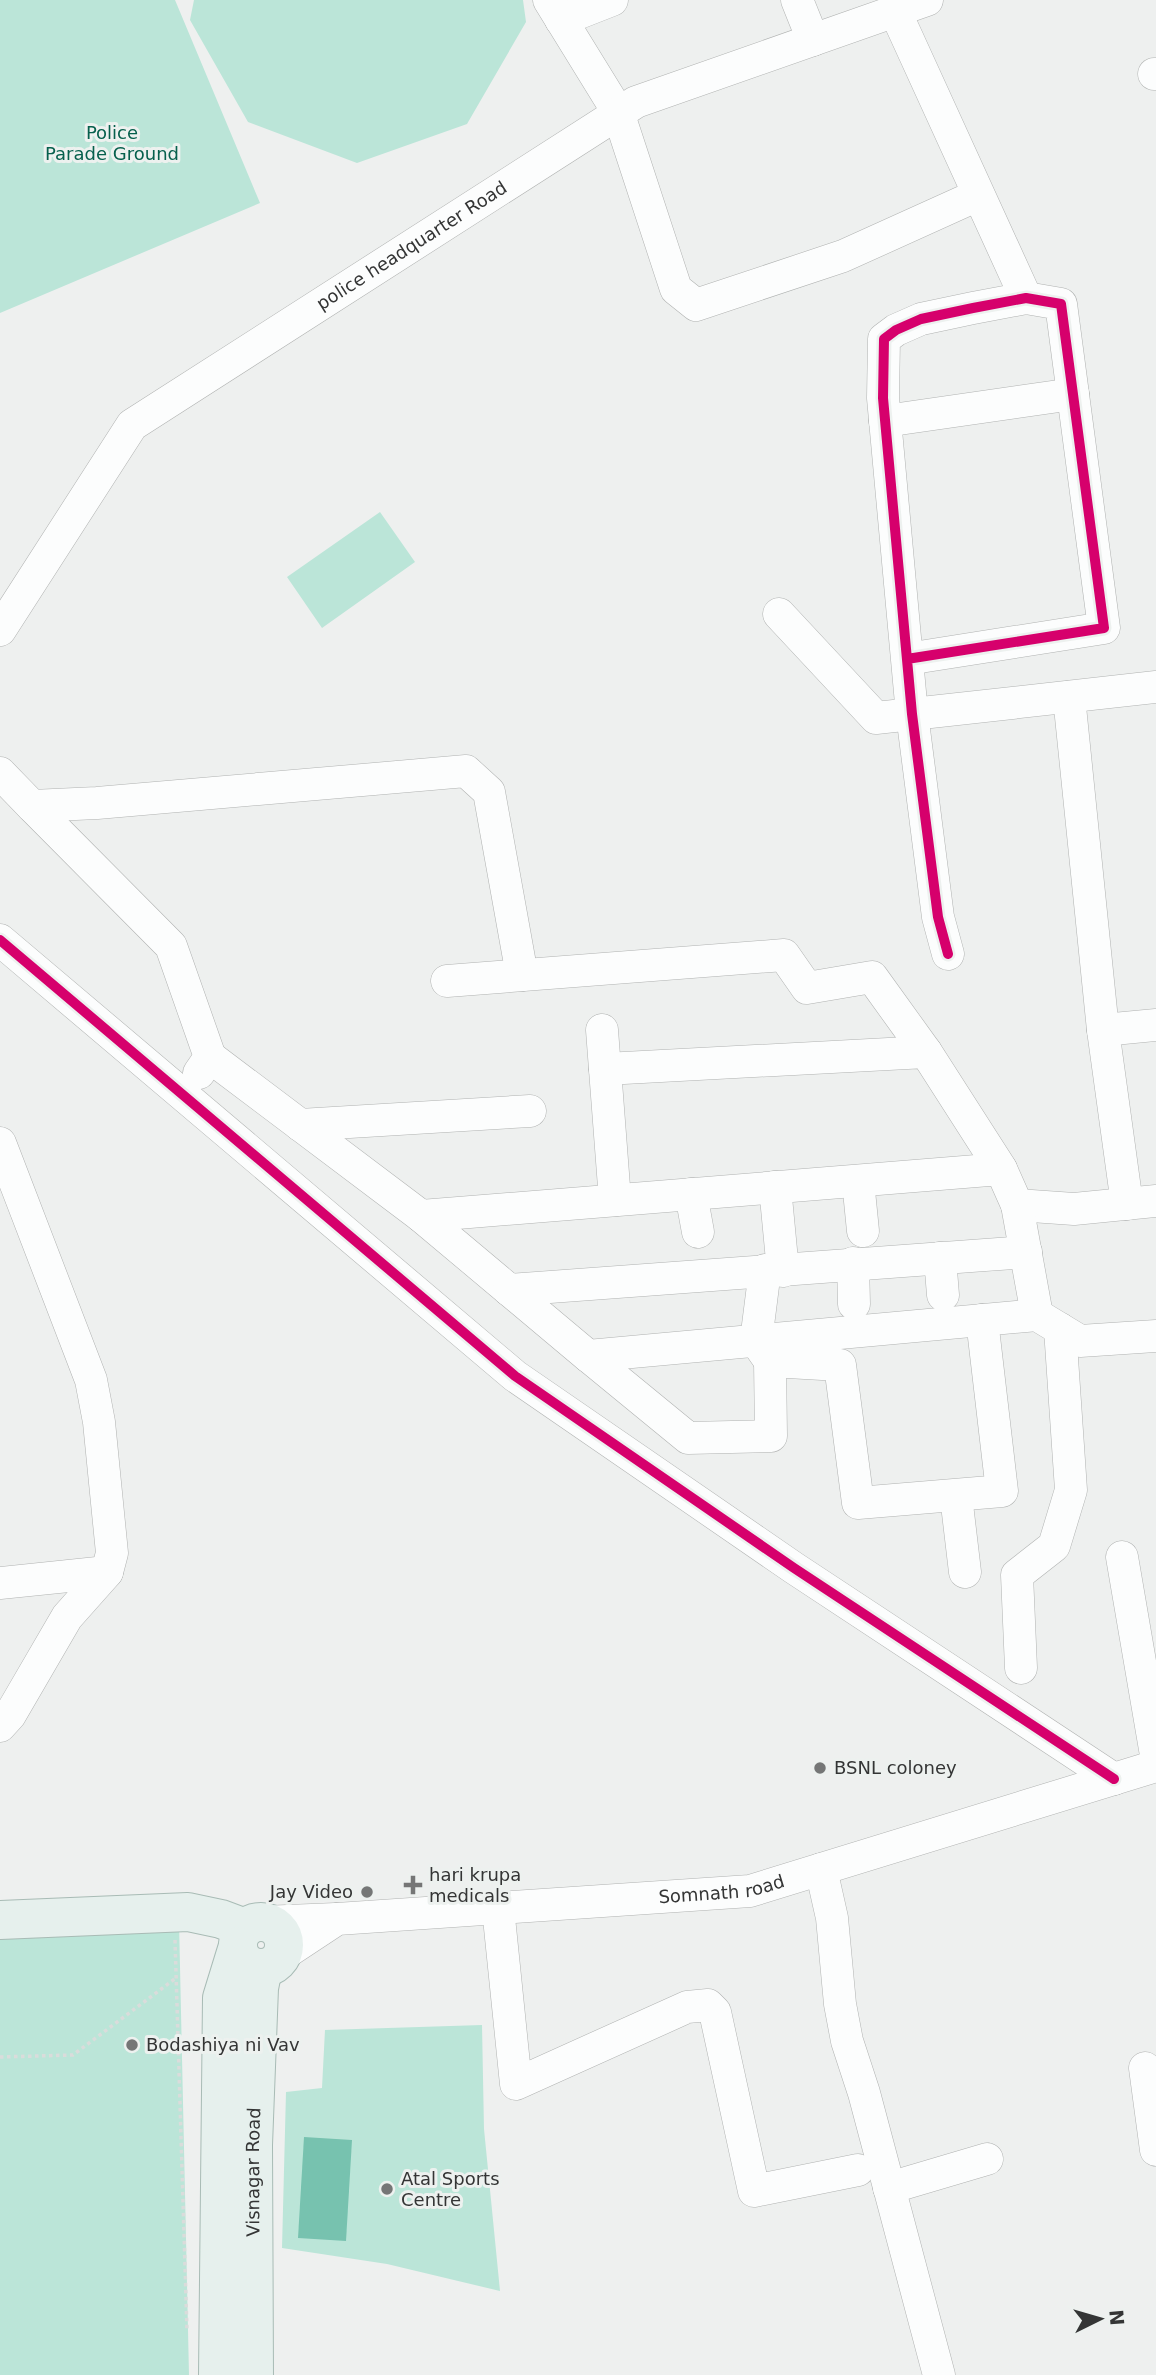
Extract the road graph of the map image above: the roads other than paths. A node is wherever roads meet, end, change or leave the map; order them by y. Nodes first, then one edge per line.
1 (612, 0) edge
2 (797, 0) edge
3 (927, 0) edge
4 (555, 10) edge
5 (895, 11) junction
6 (813, 40) junction
7 (618, 113) junction
8 (978, 195) junction
9 (1026, 298) junction
10 (1073, 394) junction
11 (885, 421) junction
12 (779, 614) dead end
13 (0, 629) edge
14 (907, 659) junction
15 (1156, 687) edge
16 (1069, 697) junction
17 (912, 714) junction
18 (0, 773) edge
19 (32, 806) junction
20 (0, 940) edge
21 (948, 954) dead end
22 (522, 975) junction
23 (447, 981) dead end
24 (1156, 1025) edge
25 (602, 1030) dead end
26 (1103, 1030) junction
27 (926, 1052) junction
28 (605, 1069) junction
29 (530, 1111) dead end
30 (300, 1125) junction
31 (0, 1143) edge
32 (1001, 1169) junction
33 (858, 1181) junction
34 (775, 1187) junction
35 (691, 1194) junction
36 (615, 1200) junction
37 (1142, 1202) edge
38 (1017, 1205) junction
39 (421, 1216) junction
40 (863, 1231) dead end
41 (698, 1232) dead end
42 (1026, 1252) junction
43 (940, 1258) junction
44 (853, 1264) junction
45 (774, 1270) junction
46 (509, 1290) junction
47 (943, 1295) dead end
48 (854, 1304) dead end
49 (982, 1320) junction
50 (1049, 1322) junction
51 (1156, 1336) edge
52 (763, 1351) junction
53 (588, 1356) junction
54 (956, 1496) junction
55 (1122, 1557) dead end
56 (107, 1572) junction
57 (965, 1572) dead end
58 (0, 1583) edge
59 (1021, 1668) dead end
60 (0, 1726) edge
61 (1156, 1755) edge
62 (1156, 1766) edge
63 (1114, 1779) junction
64 (821, 1869) junction
65 (498, 1908) junction
66 (0, 1920) edge
67 (0, 1936) edge
68 (255, 1943) junction
69 (1144, 2068) dead end
70 (1156, 2150) edge
71 (986, 2159) dead end
72 (858, 2170) dead end
73 (889, 2188) junction
74 (218, 2375) edge
75 (254, 2375) edge
76 (939, 2375) edge

1 - 4 street
2 - 6 street
3 - 5 street, police headquarter Road
4 - 7 street
5 - 6 street, police headquarter Road
5 - 8 street
6 - 7 street, police headquarter Road
7 - 8 street
7 - 13 street, police headquarter Road
8 - 9 street
9 - 10 street
9 - 11 street
10 - 11 street
10 - 14 street
11 - 14 street
12 - 17 street
14 - 17 street
15 - 16 street
16 - 17 street
16 - 26 street
17 - 21 street
18 - 19 street
19 - 22 street
19 - 30 street
20 - 63 street
22 - 23 street
22 - 27 street
24 - 26 street
25 - 28 street
26 - 37 street
27 - 28 street
27 - 32 street
28 - 36 street
29 - 30 street
30 - 39 street
31 - 56 street
32 - 33 street
32 - 38 street
33 - 34 street
33 - 40 street
34 - 35 street
34 - 45 street
35 - 36 street
35 - 41 street
36 - 39 street
37 - 38 street
38 - 42 street
39 - 46 street
42 - 43 street
42 - 50 street
43 - 44 street
43 - 47 street
44 - 45 street
44 - 48 street
45 - 46 street
45 - 52 street
46 - 53 street
49 - 50 street
49 - 52 street
49 - 54 street
50 - 51 street
50 - 59 street
52 - 53 street
52 - 53 street
52 - 54 street
54 - 57 street
55 - 61 street
56 - 58 street
56 - 60 street
62 - 63 street, Somnath road
63 - 64 street, Somnath road
64 - 65 street, Somnath road
64 - 73 street
65 - 68 street, Somnath road
65 - 72 street
66 - 68 main road
67 - 68 main road
68 - 74 main road
68 - 75 main road, Visnagar Road
69 - 70 street
71 - 73 street
73 - 76 street

